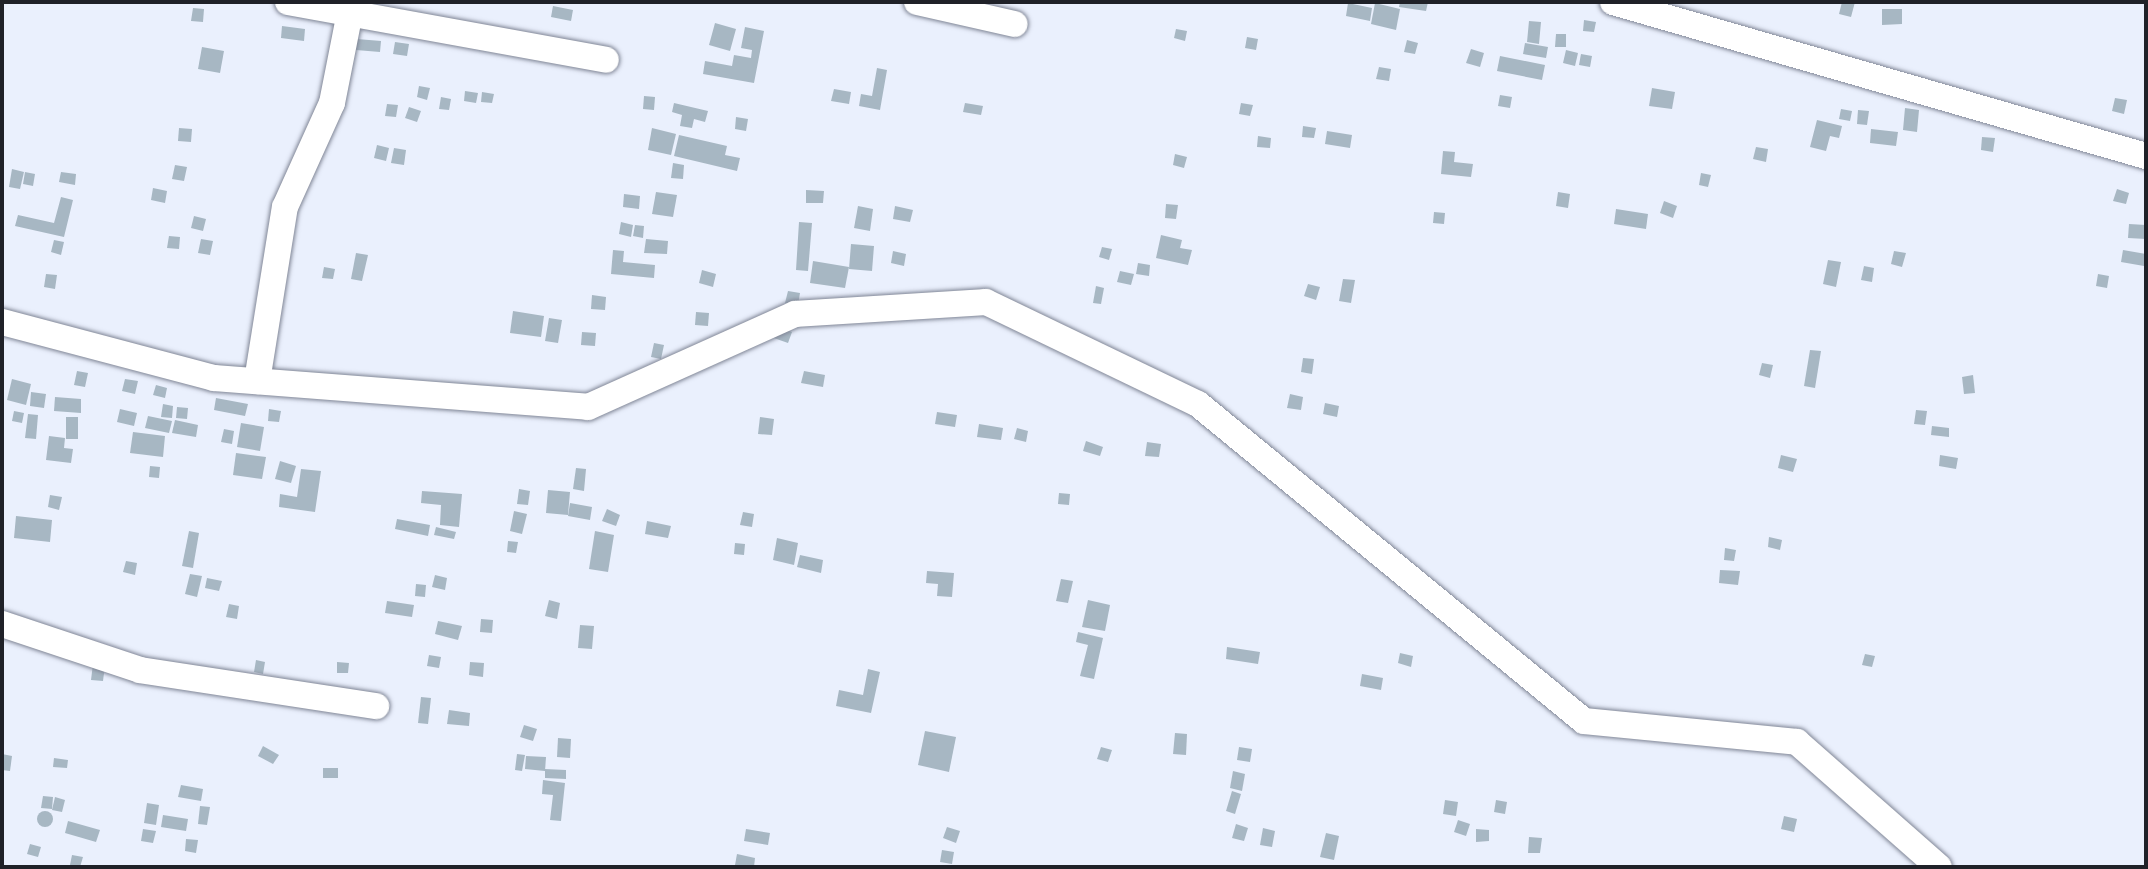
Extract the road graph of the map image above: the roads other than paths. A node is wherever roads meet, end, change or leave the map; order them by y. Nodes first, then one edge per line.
1 (288, 2) edge
2 (917, 2) edge
3 (1613, 2) edge
4 (351, 8) edge
5 (1015, 24) dead end
6 (606, 60) dead end
7 (2146, 156) edge
8 (2, 322) edge
9 (257, 381) junction
10 (2, 624) edge
11 (376, 706) dead end
12 (1939, 867) edge

1 - 4 street
2 - 5 street
3 - 7 street
4 - 6 street
4 - 9 street
8 - 9 street
9 - 12 street
10 - 11 street

